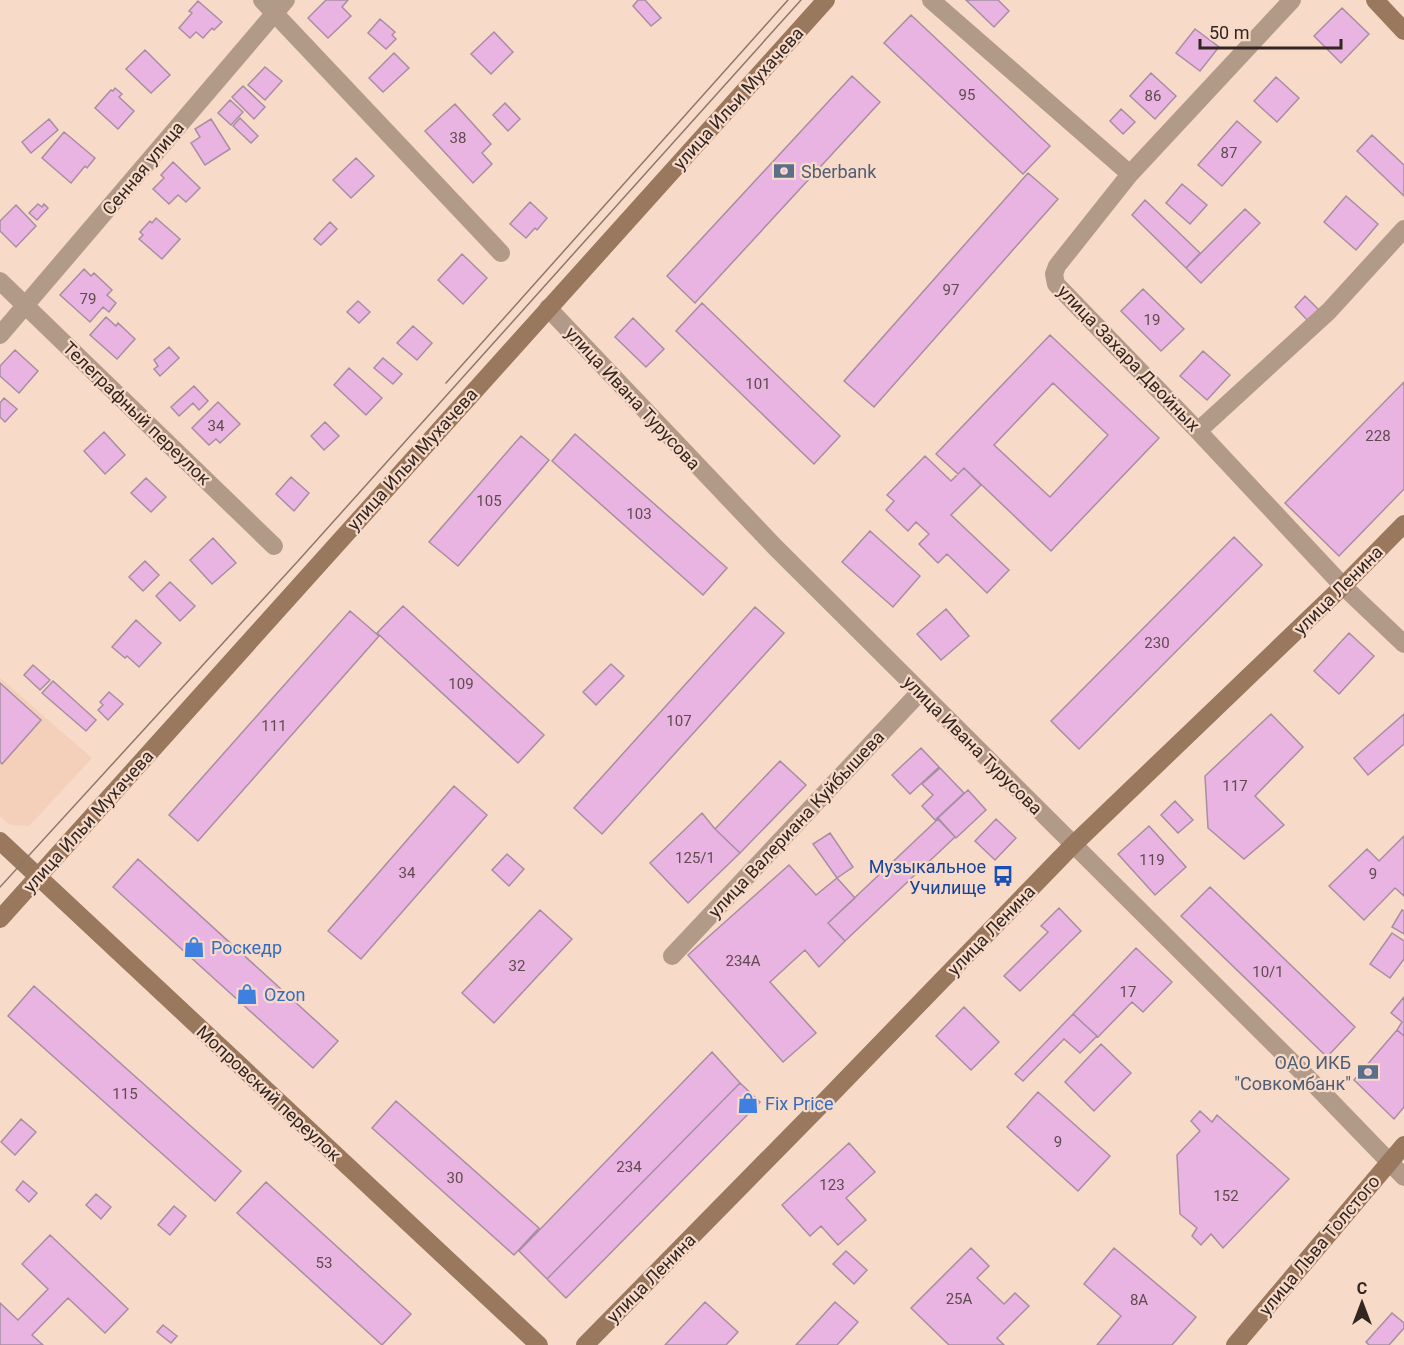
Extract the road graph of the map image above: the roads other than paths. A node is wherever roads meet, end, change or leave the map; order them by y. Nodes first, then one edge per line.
1 (826, 0) edge
2 (931, 0) edge
3 (1293, 0) edge
4 (1375, 0) edge
5 (274, 4) edge
6 (1404, 32) edge
7 (1130, 174) junction
8 (1404, 229) edge
9 (501, 253) dead end
10 (0, 281) edge
11 (25, 306) junction
12 (548, 308) junction
13 (0, 335) edge
14 (1198, 431) junction
15 (1404, 524) edge
16 (274, 546) dead end
17 (1343, 586) junction
18 (1404, 644) edge
19 (920, 692) junction
20 (0, 841) edge
21 (1073, 845) junction
22 (38, 877) junction
23 (0, 919) edge
24 (672, 956) dead end
25 (1404, 1144) edge
26 (1389, 1161) junction
27 (1404, 1177) edge
28 (539, 1345) edge
29 (585, 1345) edge
30 (1235, 1345) edge

1 - 12 street, улица Ильи Мухачева
2 - 7 street
3 - 7 street, улица Захара Двойных
4 - 6 street
5 - 9 street
5 - 11 street, Сенная улица
7 - 14 street, улица Захара Двойных
8 - 14 street
10 - 11 street, Телеграфный переулок
11 - 13 street, Сенная улица
11 - 16 street, Телеграфный переулок
12 - 19 street, улица Ивана Турусова
12 - 22 street, улица Ильи Мухачева
14 - 17 street, улица Захара Двойных
15 - 17 street, улица Ленина
17 - 18 street, улица Захара Двойных
17 - 21 street, улица Ленина
19 - 21 street, улица Ивана Турусова
19 - 24 street, улица Валериана Куйбышева
20 - 22 street, Мопровский переулок
21 - 26 street, улица Ивана Турусова
21 - 29 street, улица Ленина
22 - 23 street, улица Ильи Мухачева
22 - 28 street, Мопровский переулок
25 - 26 street, улица Льва Толстого
26 - 27 street, улица Ивана Турусова
26 - 30 street, улица Льва Толстого

